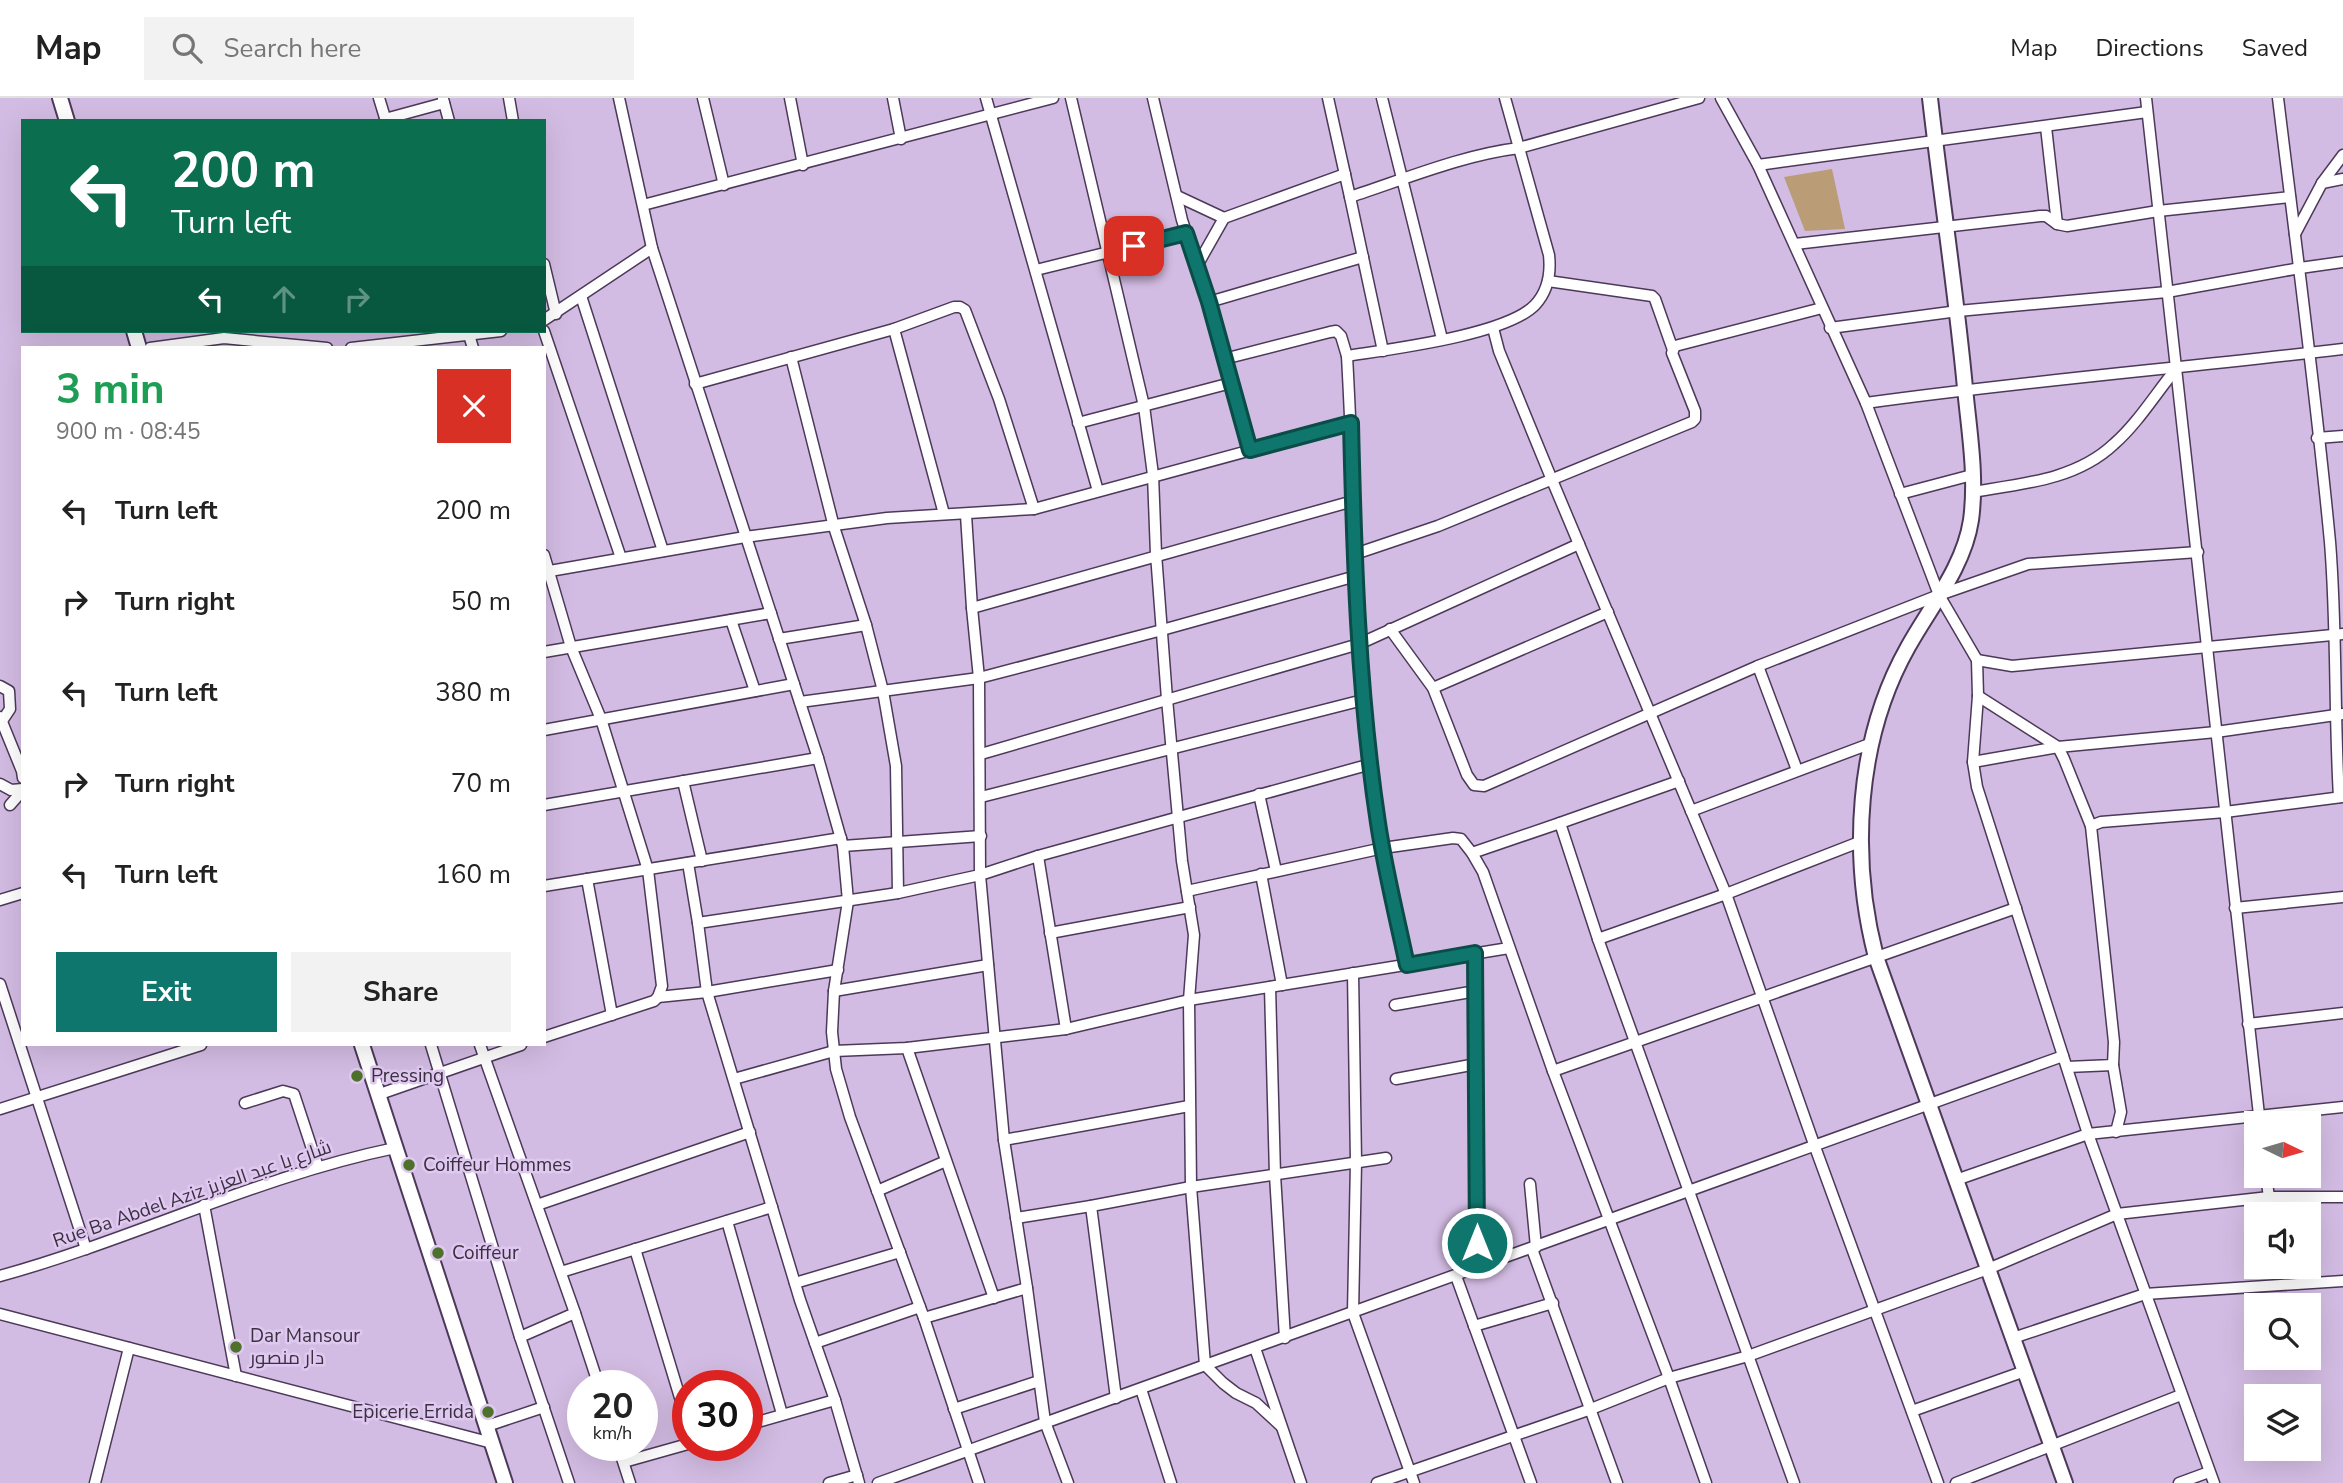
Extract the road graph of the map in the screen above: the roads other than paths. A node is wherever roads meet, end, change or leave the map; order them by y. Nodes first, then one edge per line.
1 (60, 98) edge
2 (379, 98) edge
3 (509, 98) edge
4 (619, 98) edge
5 (703, 98) edge
6 (790, 98) edge
7 (893, 98) edge
8 (986, 98) edge
9 (1053, 98) edge
10 (1071, 98) edge
11 (1153, 98) edge
12 (1328, 98) edge
13 (1382, 98) edge
14 (1506, 98) edge
15 (1699, 98) edge
16 (1721, 98) edge
17 (1930, 98) edge
18 (2146, 98) edge
19 (2279, 98) edge
20 (443, 100) edge
21 (2147, 112) junction
22 (990, 115) junction
23 (66, 119) edge
24 (386, 119) edge
25 (389, 119) edge
26 (448, 119) edge
27 (513, 119) edge
28 (2046, 127) junction
29 (901, 139) junction
30 (1935, 142) junction
31 (1519, 148) junction
32 (2343, 155) edge
33 (803, 165) junction
34 (1758, 165) junction
35 (1345, 174) junction
36 (2343, 179) edge
37 (1402, 180) junction
38 (2322, 183) junction
39 (724, 185) junction
40 (1177, 196) junction
41 (1350, 197) junction
42 (2290, 197) junction
43 (643, 205) junction
44 (2158, 211) junction
45 (1224, 218) junction
46 (2057, 223) junction
47 (1947, 228) junction
48 (1186, 233) junction
49 (2295, 234) junction
50 (1795, 244) junction
51 (652, 248) junction
52 (1108, 253) junction
53 (1363, 257) junction
54 (2343, 262) edge
55 (1198, 264) junction
56 (2300, 268) junction
57 (1036, 270) junction
58 (546, 272) edge
59 (1548, 281) junction
60 (2167, 292) junction
61 (581, 296) junction
62 (1209, 302) junction
63 (1822, 308) junction
64 (1958, 312) junction
65 (556, 314) junction
66 (546, 319) edge
67 (1493, 328) junction
68 (1830, 328) junction
69 (894, 329) junction
70 (485, 333) edge
71 (545, 333) edge
72 (469, 335) junction
73 (1442, 339) junction
74 (195, 345) edge
75 (258, 345) edge
76 (281, 346) edge
77 (404, 346) edge
78 (473, 346) edge
79 (1673, 349) junction
80 (2343, 349) edge
81 (1383, 351) junction
82 (2308, 353) junction
83 (1348, 356) junction
84 (790, 357) junction
85 (1224, 359) junction
86 (2176, 369) junction
87 (1231, 383) junction
88 (695, 384) junction
89 (1965, 389) junction
90 (1866, 403) junction
91 (1144, 406) junction
92 (1078, 423) junction
93 (1351, 423) junction
94 (2343, 436) edge
95 (2317, 438) junction
96 (1250, 450) junction
97 (1153, 475) junction
98 (1972, 475) junction
99 (1552, 480) junction
100 (1098, 491) junction
101 (1972, 492) junction
102 (1900, 494) junction
103 (1353, 501) junction
104 (1034, 509) junction
105 (944, 513) junction
106 (966, 515) junction
107 (834, 527) junction
108 (745, 537) junction
109 (2343, 541) edge
110 (2330, 543) junction
111 (1579, 544) junction
112 (663, 551) junction
113 (2198, 552) junction
114 (1156, 554) junction
115 (1355, 554) junction
116 (621, 558) junction
117 (547, 572) edge
118 (1356, 576) junction
119 (1939, 595) junction
120 (972, 608) junction
121 (1608, 612) junction
122 (771, 613) junction
123 (731, 620) junction
124 (866, 625) junction
125 (1390, 629) junction
126 (1162, 630) junction
127 (2339, 635) edge
128 (779, 639) junction
129 (1359, 644) junction
130 (2206, 646) junction
131 (571, 647) junction
132 (546, 652) edge
133 (1977, 660) junction
134 (1758, 666) junction
135 (979, 678) junction
136 (794, 684) junction
137 (0, 686) edge
138 (1433, 688) junction
139 (754, 691) junction
140 (883, 691) junction
141 (1978, 696) junction
142 (1167, 699) junction
143 (1363, 700) junction
144 (800, 702) junction
145 (1650, 712) junction
146 (2339, 714) edge
147 (1, 719) edge
148 (601, 719) junction
149 (546, 730) edge
150 (2216, 732) junction
151 (1872, 743) junction
152 (2058, 747) junction
153 (1171, 748) junction
154 (981, 754) junction
155 (818, 758) junction
156 (1973, 762) junction
157 (1371, 764) junction
158 (21, 769) edge
159 (1797, 770) junction
160 (684, 781) junction
161 (1679, 781) junction
162 (0, 784) edge
163 (21, 790) edge
164 (21, 790) edge
165 (21, 791) edge
166 (624, 791) junction
167 (0, 793) edge
168 (1259, 794) junction
169 (981, 797) junction
170 (2341, 797) edge
171 (10, 805) dead end
172 (546, 805) edge
173 (1691, 811) junction
174 (2225, 812) junction
175 (1178, 817) junction
176 (1560, 823) junction
177 (2091, 827) junction
178 (981, 836) junction
179 (842, 842) junction
180 (896, 842) junction
181 (1862, 842) junction
182 (1383, 848) junction
183 (1472, 852) junction
184 (1038, 856) junction
185 (702, 861) junction
186 (688, 863) junction
187 (648, 870) junction
188 (1276, 871) junction
189 (1261, 874) junction
190 (980, 875) junction
191 (587, 879) junction
192 (546, 886) edge
193 (1187, 891) junction
194 (898, 893) junction
195 (21, 894) edge
196 (1726, 894) junction
197 (2343, 897) edge
198 (0, 900) edge
199 (848, 901) junction
200 (1190, 907) junction
201 (2016, 908) junction
202 (2235, 908) junction
203 (698, 923) junction
204 (1050, 933) junction
205 (1598, 939) junction
206 (1509, 948) junction
207 (1475, 953) junction
208 (1876, 957) junction
209 (988, 965) junction
210 (1407, 965) junction
211 (838, 970) junction
212 (1353, 973) junction
213 (0, 984) edge
214 (1282, 985) junction
215 (1270, 987) junction
216 (834, 991) junction
217 (1476, 991) junction
218 (707, 992) junction
219 (658, 997) junction
220 (1763, 997) junction
221 (1189, 1000) junction
222 (1395, 1005) dead end
223 (2343, 1013) edge
224 (612, 1015) junction
225 (2248, 1024) junction
226 (1066, 1029) junction
227 (546, 1036) edge
228 (994, 1039) junction
229 (1635, 1042) junction
230 (198, 1046) edge
231 (362, 1046) edge
232 (431, 1046) edge
233 (480, 1046) edge
234 (518, 1046) edge
235 (906, 1048) junction
236 (834, 1051) junction
237 (2063, 1056) junction
238 (484, 1057) junction
239 (1476, 1064) junction
240 (2113, 1065) junction
241 (2067, 1067) junction
242 (1553, 1071) junction
243 (440, 1072) junction
244 (734, 1079) junction
245 (1396, 1079) dead end
246 (377, 1095) junction
247 (36, 1097) junction
248 (245, 1103) dead end
249 (1189, 1106) junction
250 (1929, 1106) junction
251 (2343, 1107) edge
252 (0, 1109) edge
253 (2258, 1111) edge
254 (2317, 1111) edge
255 (2244, 1121) edge
256 (750, 1132) junction
257 (2116, 1132) junction
258 (2088, 1134) junction
259 (1004, 1140) junction
260 (1815, 1147) junction
261 (395, 1148) junction
262 (1386, 1158) dead end
263 (946, 1161) junction
264 (1356, 1162) junction
265 (318, 1167) junction
266 (1275, 1175) junction
267 (1956, 1180) junction
268 (1530, 1184) dead end
269 (1191, 1187) junction
270 (2268, 1188) edge
271 (877, 1191) junction
272 (1689, 1192) junction
273 (2269, 1197) junction
274 (2343, 1197) edge
275 (204, 1205) junction
276 (537, 1205) junction
277 (1091, 1206) junction
278 (772, 1207) junction
279 (2117, 1214) junction
280 (1016, 1218) junction
281 (727, 1221) junction
282 (1609, 1221) junction
283 (1534, 1248) junction
284 (86, 1249) junction
285 (635, 1249) junction
286 (900, 1252) junction
287 (1477, 1268) junction
288 (1988, 1269) junction
289 (561, 1272) junction
290 (0, 1276) edge
291 (1456, 1276) junction
292 (2343, 1281) edge
293 (795, 1283) junction
294 (1027, 1288) junction
295 (2145, 1294) junction
296 (993, 1298) junction
297 (1553, 1303) junction
298 (1873, 1309) junction
299 (922, 1312) junction
300 (575, 1313) junction
301 (1353, 1313) junction
302 (0, 1314) edge
303 (1474, 1326) junction
304 (520, 1336) junction
305 (1285, 1338) junction
306 (2013, 1338) junction
307 (815, 1343) junction
308 (129, 1348) junction
309 (1255, 1348) junction
310 (1748, 1356) junction
311 (1205, 1365) junction
312 (594, 1370) edge
313 (672, 1371) edge
314 (2025, 1371) junction
315 (236, 1376) junction
316 (1669, 1378) junction
317 (1039, 1381) junction
318 (1141, 1389) junction
319 (2181, 1395) junction
320 (1116, 1398) junction
321 (835, 1400) junction
322 (544, 1407) junction
323 (954, 1409) junction
324 (1591, 1409) junction
325 (1912, 1411) junction
326 (782, 1414) junction
327 (763, 1420) edge
328 (1045, 1422) junction
329 (487, 1426) junction
330 (1281, 1426) junction
331 (1514, 1436) junction
332 (492, 1443) junction
333 (2051, 1445) junction
334 (672, 1448) edge
335 (968, 1451) junction
336 (624, 1462) joint
337 (1410, 1471) junction
338 (2209, 1472) junction
339 (858, 1479) edge
340 (96, 1483) edge
341 (505, 1483) edge
342 (569, 1483) edge
343 (630, 1483) edge
344 (829, 1483) edge
345 (878, 1483) edge
346 (979, 1483) edge
347 (1068, 1483) edge
348 (1171, 1483) edge
349 (1300, 1483) edge
350 (1377, 1483) edge
351 (1414, 1483) edge
352 (1531, 1483) edge
353 (1617, 1483) edge
354 (1706, 1483) edge
355 (1794, 1483) edge
356 (1938, 1483) edge
357 (1956, 1483) edge
358 (2065, 1483) edge
359 (2179, 1483) edge
360 (2214, 1483) edge

1 - 23 street
2 - 24 street
3 - 27 street
4 - 43 street
5 - 39 street
6 - 33 street
7 - 29 street
8 - 22 street
9 - 22 street
10 - 52 street
11 - 40 street
12 - 35 street
13 - 37 street
14 - 31 street
15 - 31 street
16 - 34 street
17 - 30 street
18 - 21 street
19 - 42 street
20 - 25 street
20 - 26 street
21 - 28 street
21 - 44 street
22 - 29 street
22 - 57 street
28 - 30 street
28 - 46 street
29 - 33 street
30 - 34 street
30 - 47 street
31 - 37 street
31 - 59 street
32 - 38 street
33 - 39 street
34 - 50 street
35 - 41 street
35 - 45 street
36 - 38 street
37 - 41 street
37 - 73 street
38 - 49 street
39 - 43 street
40 - 45 street
40 - 48 street
41 - 53 street
42 - 44 street
42 - 49 street
43 - 51 street
44 - 46 street
44 - 60 street
45 - 55 street
46 - 47 street
47 - 50 street
47 - 64 street
48 - 52 street
48 - 55 street
49 - 56 street
50 - 63 street
51 - 61 street
51 - 88 street
52 - 57 street
52 - 91 street
53 - 62 street
53 - 81 street
54 - 56 street
55 - 62 street
56 - 60 street
56 - 82 street
57 - 92 street
58 - 65 street
59 - 67 street
59 - 79 street
60 - 64 street
60 - 86 street
61 - 65 street
61 - 112 street
62 - 85 street
63 - 68 street
63 - 79 street
64 - 68 street
64 - 89 street
65 - 66 street
67 - 73 street
67 - 99 street
68 - 90 street
69 - 84 street
69 - 104 street
69 - 105 street
70 - 72 street
71 - 116 street
72 - 77 street
72 - 78 street
73 - 81 street
74 - 75 street
75 - 76 street
79 - 99 street
80 - 82 street
81 - 83 street
82 - 86 street
82 - 95 street
83 - 85 street
83 - 93 street
84 - 88 street
84 - 107 street
85 - 87 street
86 - 89 street
86 - 101 street
86 - 113 street
87 - 91 street
87 - 96 street
88 - 108 street
89 - 90 street
89 - 98 street
90 - 102 street
91 - 92 street
91 - 97 street
92 - 100 street
93 - 96 street
93 - 103 street
94 - 95 street
95 - 110 street
96 - 97 street
97 - 100 street
97 - 114 street
98 - 101 street
98 - 102 street
99 - 111 street
99 - 115 street
100 - 104 street
101 - 119 street
102 - 119 street
103 - 114 street
103 - 115 street
104 - 106 street
105 - 106 street
105 - 107 street
106 - 120 street
107 - 108 street
107 - 124 street
108 - 112 street
108 - 122 street
109 - 110 street
110 - 127 street
111 - 121 street
111 - 125 street
112 - 116 street
113 - 119 street
113 - 130 street
114 - 120 street
114 - 126 street
115 - 118 street
116 - 117 street
117 - 131 street
118 - 126 street
118 - 129 street
119 - 133 street
119 - 134 street
119 - 151 street
120 - 135 street
121 - 138 street
121 - 145 street
122 - 123 street
122 - 128 street
123 - 131 street
123 - 139 street
124 - 128 street
124 - 140 street
125 - 129 street
125 - 138 street
126 - 135 street
126 - 142 street
127 - 130 street
127 - 146 street
128 - 136 street
129 - 142 street
129 - 143 street
130 - 133 street
130 - 150 street
131 - 132 street
131 - 148 street
133 - 141 street
134 - 145 street
134 - 159 street
135 - 140 street
135 - 154 street
136 - 139 street
136 - 144 street
137 - 147 street
138 - 145 street
139 - 148 street
140 - 144 street
140 - 180 street
141 - 152 street
141 - 156 street
142 - 153 street
142 - 154 street
143 - 153 street
143 - 157 street
144 - 155 street
145 - 161 street
146 - 150 street
146 - 170 street
147 - 158 street
148 - 149 street
148 - 166 street
150 - 152 street
150 - 174 street
151 - 159 street
151 - 181 street
152 - 156 street
152 - 177 street
153 - 169 street
153 - 175 street
154 - 169 street
155 - 160 street
155 - 179 street
156 - 201 street
157 - 168 street
157 - 182 street
159 - 173 street
160 - 166 street
160 - 185 street
161 - 173 street
161 - 176 street
162 - 163 street
164 - 167 street
165 - 171 street
166 - 172 street
166 - 187 street
168 - 175 street
168 - 188 street
169 - 178 street
170 - 174 street
173 - 196 street
174 - 177 street
174 - 202 street
175 - 184 street
175 - 193 street
176 - 183 street
176 - 205 street
177 - 240 street
178 - 180 street
178 - 190 street
179 - 180 street
179 - 185 street
179 - 199 street
180 - 194 street
181 - 196 street
181 - 208 street
182 - 183 street
182 - 188 street
182 - 210 street
183 - 206 street
184 - 190 street
184 - 204 street
185 - 186 street
186 - 187 street
186 - 203 street
187 - 191 street
187 - 219 street
188 - 189 street
189 - 193 street
189 - 214 street
190 - 194 street
190 - 209 street
191 - 192 street
191 - 224 street
193 - 200 street
194 - 199 street
195 - 198 street
196 - 205 street
196 - 220 street
197 - 202 street
199 - 203 street
199 - 211 street
200 - 204 street
200 - 221 street
201 - 208 street
201 - 237 street
202 - 225 street
203 - 218 street
204 - 226 street
205 - 229 street
206 - 207 street
206 - 242 street
207 - 210 street
207 - 217 street
208 - 220 street
208 - 250 street
209 - 216 street
209 - 228 street
210 - 212 street
211 - 216 street
211 - 218 street
212 - 214 street
212 - 264 street
213 - 247 street
214 - 215 street
215 - 221 street
215 - 266 street
216 - 236 street
217 - 222 street
217 - 239 street
218 - 219 street
218 - 244 street
219 - 224 street
220 - 229 street
220 - 260 street
221 - 226 street
221 - 249 street
223 - 225 street
224 - 227 street
225 - 253 street
226 - 228 street
228 - 235 street
228 - 259 street
229 - 242 street
229 - 272 street
230 - 247 street
231 - 246 street
232 - 243 street
233 - 238 street
234 - 238 street
235 - 236 street
235 - 263 street
236 - 244 street
236 - 271 street
237 - 241 street
237 - 250 street
238 - 243 street
238 - 276 street
239 - 245 street
239 - 287 street
240 - 241 street
240 - 257 street
241 - 258 street
242 - 282 street
243 - 246 street
243 - 304 street
244 - 256 street
246 - 261 street
247 - 252 street
247 - 284 street
248 - 265 street
249 - 259 street
249 - 269 street
250 - 260 street
250 - 267 street
251 - 254 street
255 - 257 street
256 - 276 street
256 - 278 street
257 - 258 street
258 - 267 street
258 - 279 street
259 - 280 street
260 - 272 street
260 - 298 street
261 - 265 street, Rue Ba Abdel Aziz شارع با عبد العزيز
261 - 329 street
262 - 264 street
263 - 271 street
263 - 296 street
264 - 266 street
264 - 301 street
265 - 275 street, Rue Ba Abdel Aziz شارع با عبد العزيز
266 - 269 street
266 - 305 street
267 - 288 street
268 - 283 street
269 - 277 street
269 - 311 street
270 - 273 street
271 - 286 street
272 - 282 street
272 - 310 street
273 - 274 street
273 - 279 street
275 - 284 street, Rue Ba Abdel Aziz شارع با عبد العزيز
275 - 315 street
276 - 289 street
277 - 280 street
277 - 320 street
278 - 281 street
278 - 293 street
279 - 288 street
279 - 295 street
280 - 294 street
281 - 285 street
281 - 326 street
282 - 283 street
282 - 316 street
283 - 287 street
283 - 297 street
284 - 290 street, Rue Ba Abdel Aziz شارع با عبد العزيز
285 - 289 street
285 - 313 street
286 - 293 street
286 - 299 street
287 - 291 street
288 - 298 street
288 - 306 street
289 - 300 street
291 - 301 street
291 - 303 street
292 - 295 street
293 - 307 street
294 - 296 street
294 - 317 street
295 - 306 street
295 - 319 street
296 - 299 street
297 - 303 street
297 - 324 street
298 - 310 street
298 - 325 street
299 - 307 street
299 - 323 street
300 - 304 street
300 - 312 street
301 - 305 street
301 - 337 street
302 - 308 street
303 - 331 street
304 - 322 street
305 - 309 street
306 - 314 street
307 - 321 street
308 - 315 street
308 - 340 street
309 - 311 street
309 - 330 street
310 - 316 street
310 - 355 street
311 - 318 street
311 - 330 street
314 - 325 street
314 - 333 street
315 - 332 street
316 - 324 street
316 - 354 street
317 - 323 street
317 - 328 street
318 - 320 street
318 - 348 street
319 - 333 street
319 - 338 street
320 - 328 street
321 - 326 street
321 - 339 street
322 - 329 street
322 - 342 street
323 - 335 street
324 - 331 street
324 - 353 street
325 - 356 street
326 - 327 street
328 - 335 street
328 - 347 street
329 - 332 street
330 - 349 street
331 - 337 street
331 - 352 street
332 - 341 street
333 - 357 street
333 - 358 street
334 - 336 street
335 - 345 street
335 - 346 street
336 - 343 street
337 - 350 street
337 - 351 street
338 - 359 street
338 - 360 street
339 - 344 street

